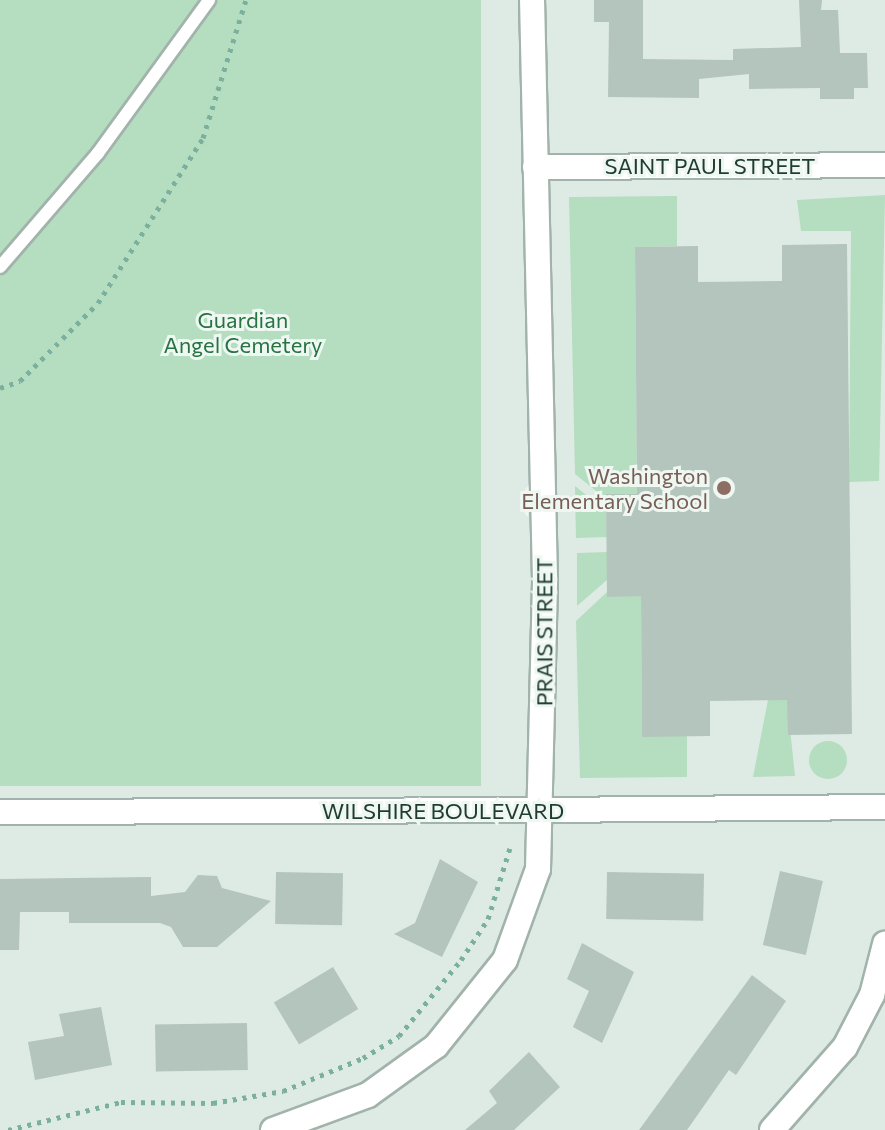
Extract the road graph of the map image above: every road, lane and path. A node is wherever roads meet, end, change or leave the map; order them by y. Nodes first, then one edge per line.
1 (209, 0) edge
2 (246, 0) edge
3 (532, 0) edge
4 (885, 165) edge
5 (535, 167) junction
6 (0, 267) edge
7 (0, 388) edge
8 (885, 807) edge
9 (544, 810) junction
10 (0, 812) edge
11 (510, 848) dead end
12 (885, 944) edge
13 (8, 1130) edge
14 (273, 1130) edge
15 (772, 1130) edge

1 - 6 lane
2 - 7 path
3 - 5 street, PRAIS STREET
4 - 5 street, SAINT PAUL STREET
5 - 9 street, PRAIS STREET
8 - 9 street, WILSHIRE BOULEVARD
9 - 10 street, WILSHIRE BOULEVARD
9 - 14 street, PRAIS STREET
11 - 13 path
12 - 15 street

